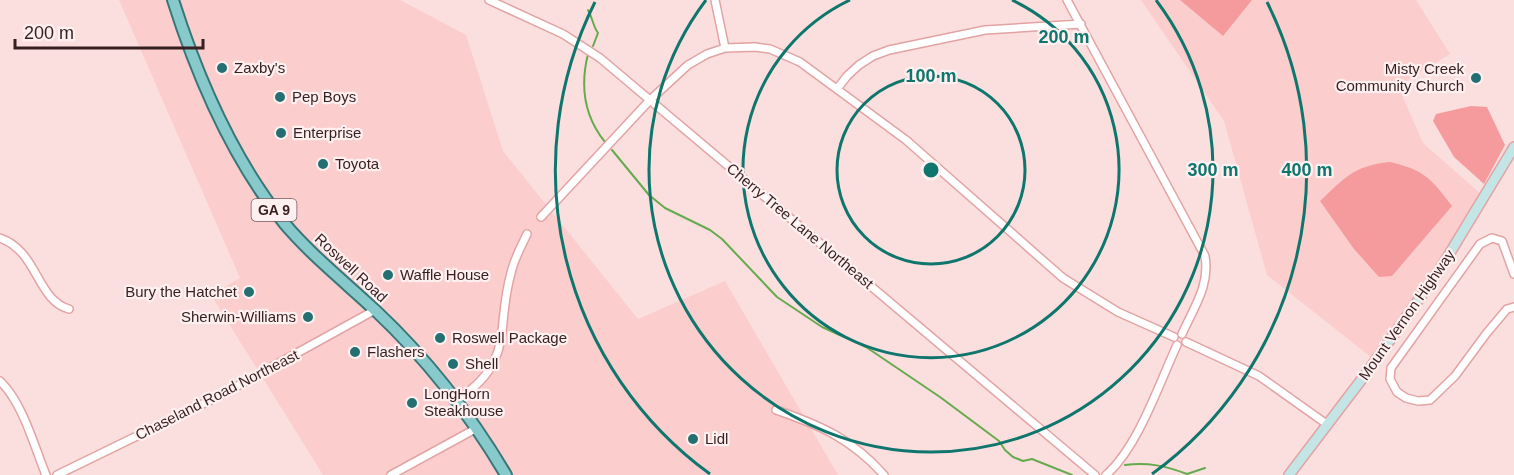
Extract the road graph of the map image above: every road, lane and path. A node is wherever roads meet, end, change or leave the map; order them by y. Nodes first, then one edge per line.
1 (173, 0) edge
2 (489, 0) edge
3 (715, 0) edge
4 (1067, 0) edge
5 (1081, 24) junction
6 (725, 48) junction
7 (837, 89) junction
8 (650, 100) junction
9 (1514, 147) edge
10 (541, 217) dead end
11 (527, 234) dead end
12 (0, 238) edge
13 (1514, 274) edge
14 (1514, 307) edge
15 (69, 309) dead end
16 (375, 310) junction
17 (1182, 334) junction
18 (1174, 337) junction
19 (1186, 342) junction
20 (1177, 345) junction
21 (0, 381) edge
22 (457, 400) junction
23 (776, 410) dead end
24 (1328, 425) junction
25 (477, 428) junction
26 (46, 475) edge
27 (57, 475) edge
28 (392, 475) edge
29 (506, 475) edge
30 (884, 475) edge
31 (1095, 475) edge
32 (1106, 475) edge
33 (1288, 475) edge

1 - 16 main road, Roswell Road / GA 9
2 - 8 street, Cherry Tree Lane Northeast
3 - 6 street
4 - 5 street
5 - 7 street
5 - 17 street
6 - 7 street
6 - 8 street
7 - 18 street
8 - 10 street
8 - 31 street, Cherry Tree Lane Northeast
9 - 24 main road, Mount Vernon Highway
11 - 22 street
12 - 15 street
13 - 14 street
16 - 22 main road, Roswell Road / GA 9
16 - 27 street, Chaseland Road Northeast
17 - 18 street
17 - 19 street
18 - 20 street
19 - 20 street
19 - 24 street
20 - 32 street
21 - 26 street
22 - 25 main road, Roswell Road / GA 9
23 - 30 street
24 - 33 main road, Mount Vernon Highway
25 - 28 street
25 - 29 main road, Roswell Road / GA 9

